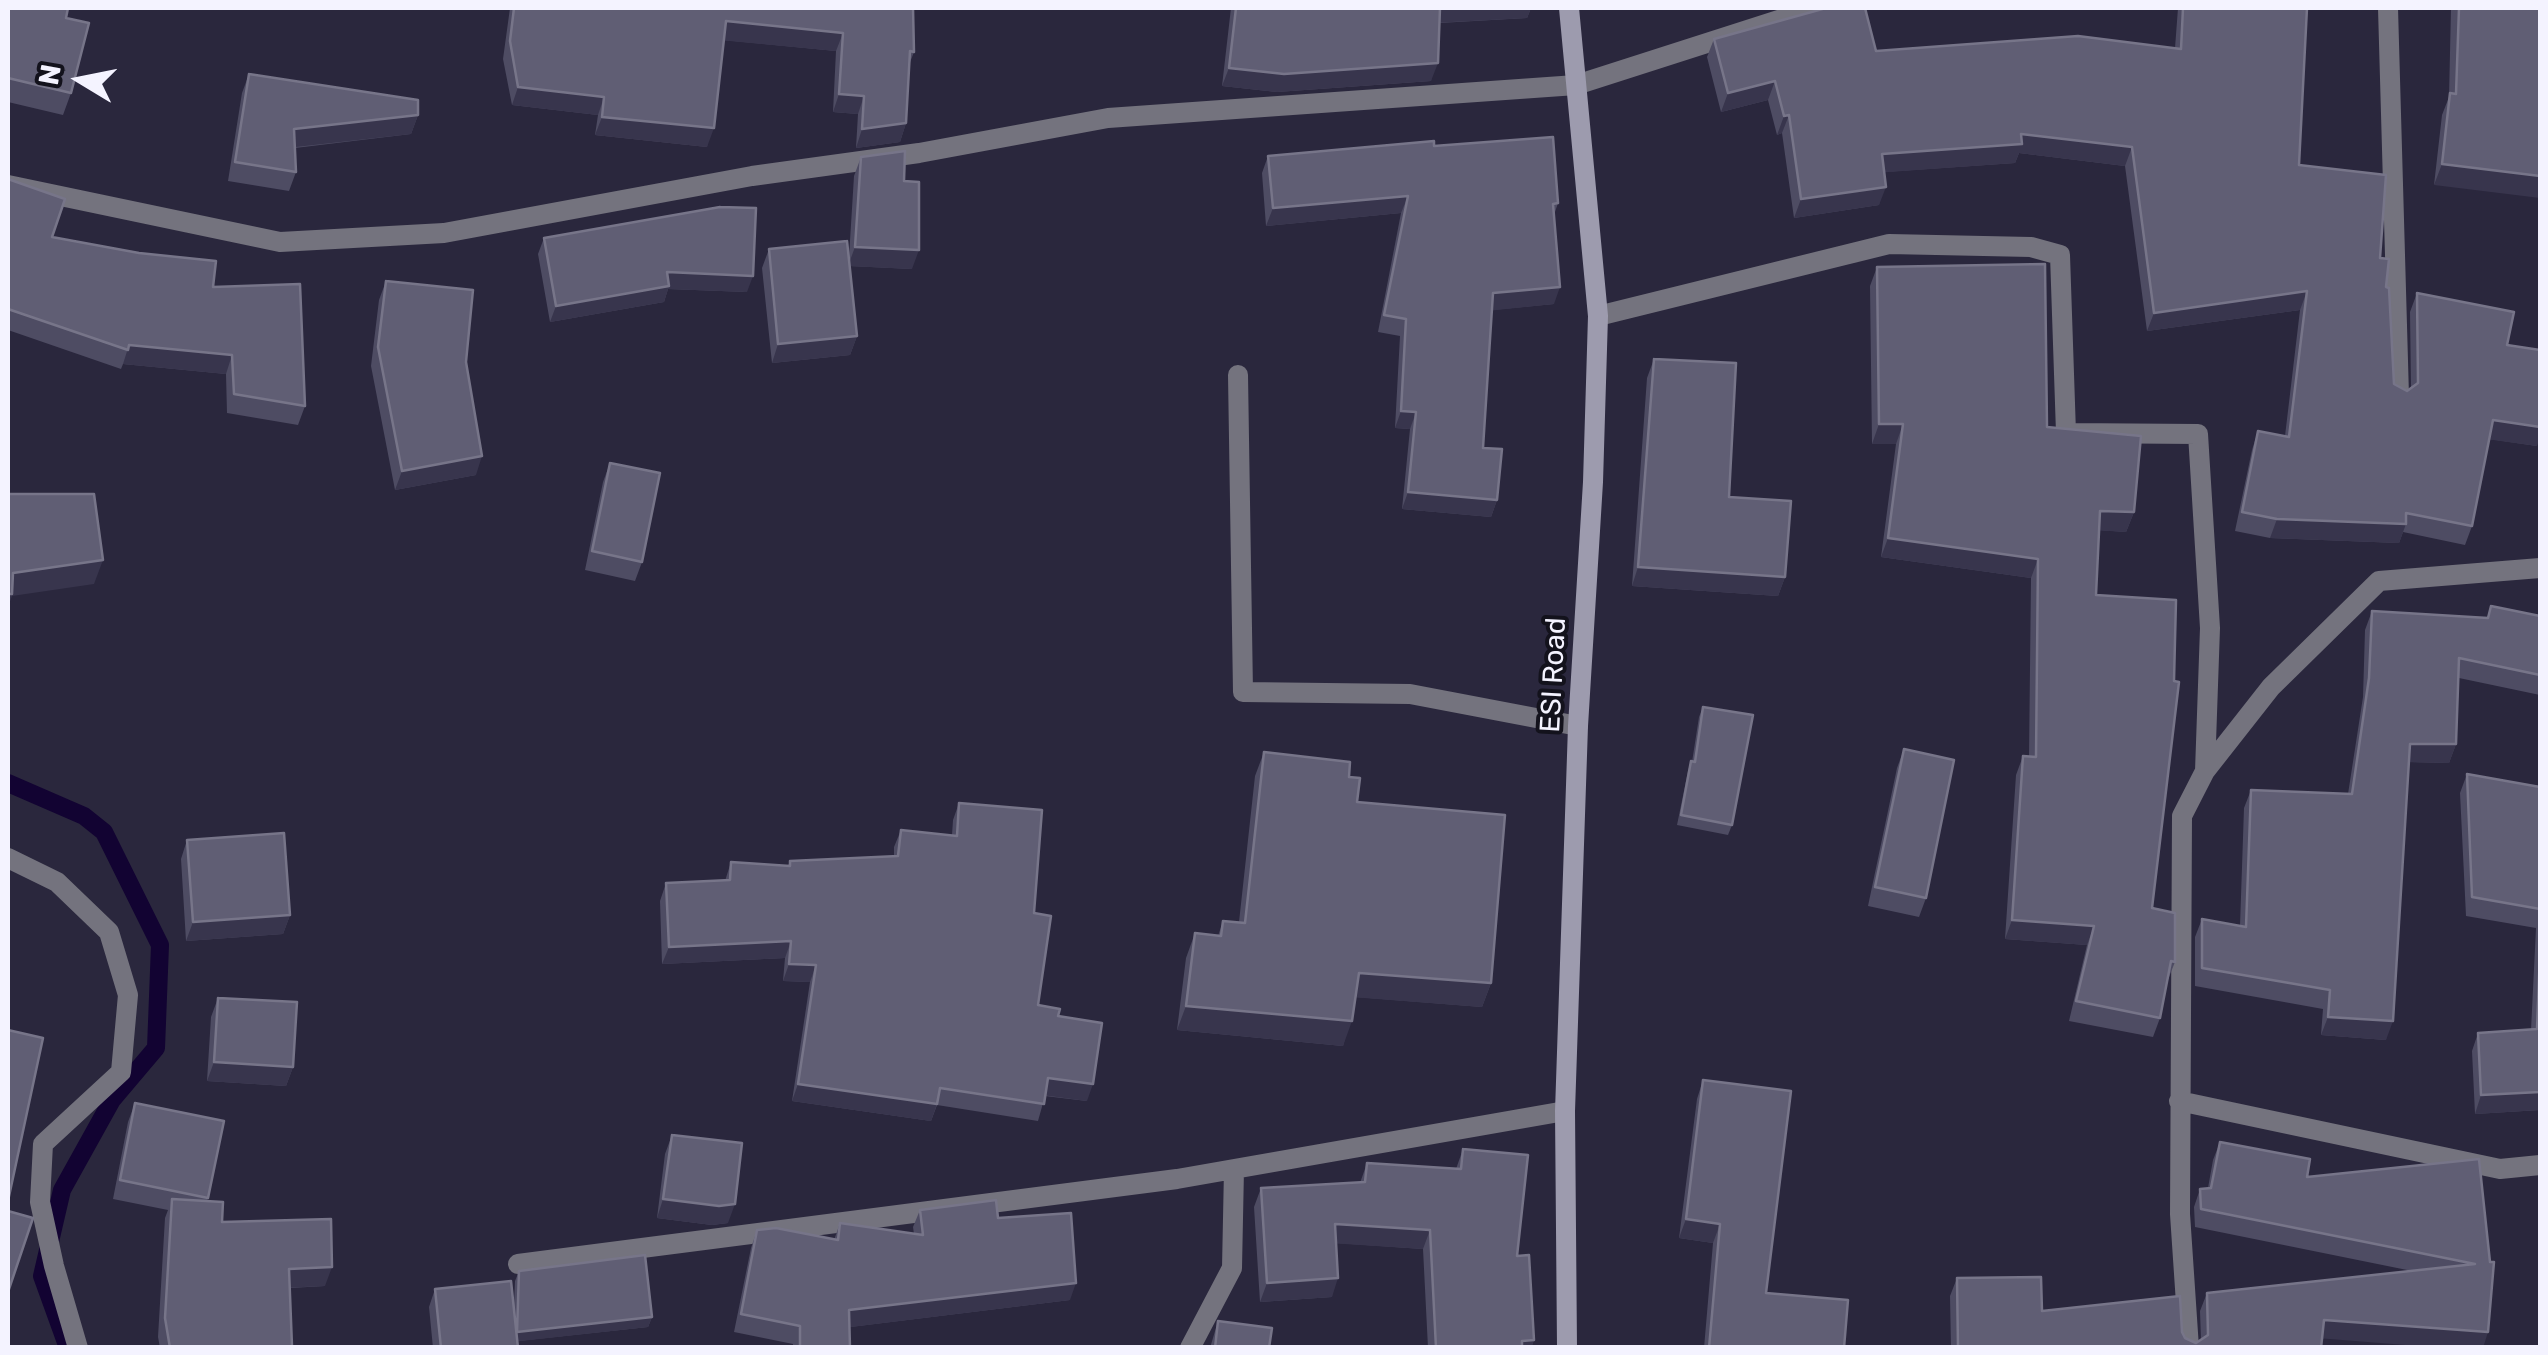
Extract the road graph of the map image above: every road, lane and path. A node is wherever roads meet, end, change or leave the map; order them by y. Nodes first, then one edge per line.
1 (1569, 8) edge
2 (1816, 8) edge
3 (2388, 8) edge
4 (1576, 84) junction
5 (8, 185) edge
6 (1598, 316) junction
7 (1238, 375) dead end
8 (2399, 396) edge
9 (2540, 568) edge
10 (1578, 726) junction
11 (2205, 771) junction
12 (8, 858) edge
13 (2179, 1101) junction
14 (1565, 1110) junction
15 (2540, 1165) edge
16 (1234, 1169) junction
17 (518, 1264) dead end
18 (78, 1348) edge
19 (1190, 1348) edge
20 (1567, 1348) edge
21 (2189, 1348) edge

1 - 4 main road, ESI Road
2 - 4 street
3 - 8 street
4 - 5 street
4 - 6 main road, ESI Road
6 - 10 main road, ESI Road
6 - 11 street
7 - 10 street
9 - 11 street
10 - 14 main road, ESI Road
11 - 13 street
12 - 18 street
13 - 15 street
13 - 21 street
14 - 16 street
14 - 20 main road, ESI Road
16 - 17 street
16 - 19 street

